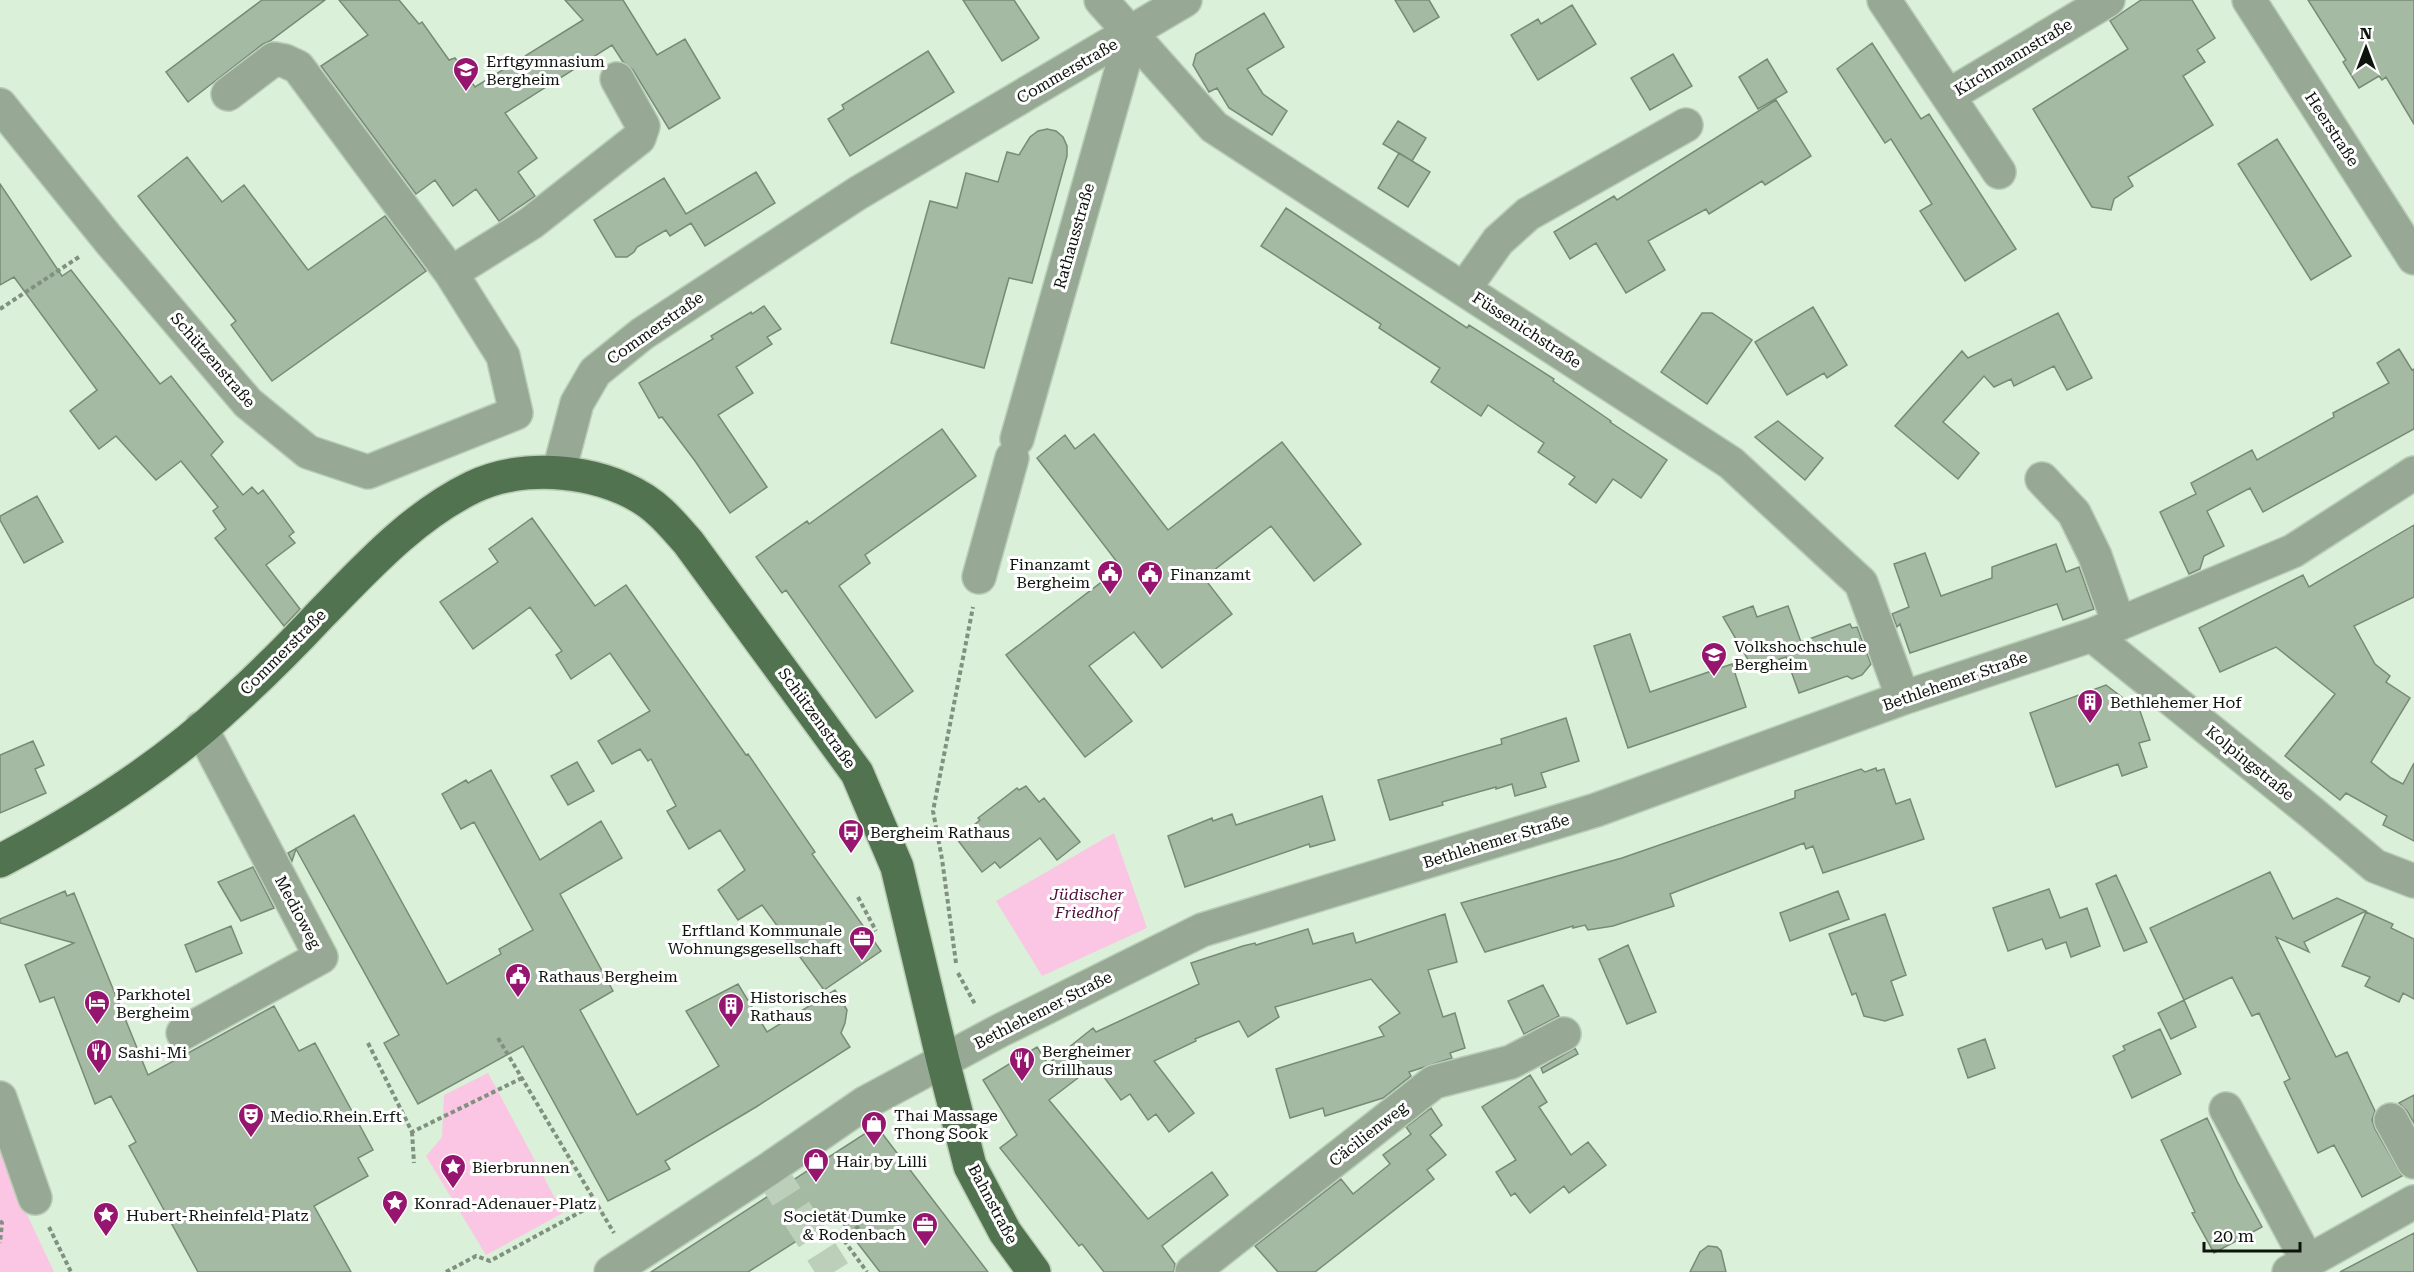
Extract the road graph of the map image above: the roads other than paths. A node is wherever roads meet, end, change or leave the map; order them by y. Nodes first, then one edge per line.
1 (1101, 0) edge
2 (1185, 0) edge
3 (1884, 0) edge
4 (2108, 0) edge
5 (2249, 0) edge
6 (1131, 33) junction
7 (616, 79) dead end
8 (228, 94) dead end
9 (1948, 96) junction
10 (0, 105) edge
11 (1686, 125) dead end
12 (1999, 172) dead end
13 (2414, 258) edge
14 (451, 273) junction
15 (1464, 289) junction
16 (560, 471) junction
17 (2414, 473) edge
18 (2042, 479) dead end
19 (979, 577) road end
20 (2105, 630) junction
21 (1904, 698) junction
22 (201, 728) junction
23 (0, 861) edge
24 (2414, 881) edge
25 (183, 1032) dead end
26 (1564, 1034) dead end
27 (943, 1061) junction
28 (0, 1098) edge
29 (2226, 1109) dead end
30 (2391, 1120) dead end
31 (2414, 1162) edge
32 (35, 1198) road end
33 (2414, 1202) edge
34 (620, 1266) edge
35 (2298, 1267) edge
36 (1034, 1272) edge
37 (1192, 1272) edge

1 - 6 street, Füssenichstraße
2 - 6 street, Commerstraße
3 - 9 street, Kirchmannstraße
4 - 9 street, Kirchmannstraße
5 - 13 street, Heerstraße
6 - 15 street, Füssenichstraße
6 - 16 street, Commerstraße
6 - 19 street, Rathausstraße
7 - 14 street
8 - 14 street
9 - 12 street, Kirchmannstraße
10 - 14 street, Schützenstraße
11 - 15 street
15 - 21 street, Füssenichstraße
16 - 22 main road, Commerstraße
16 - 27 main road, Schützenstraße
17 - 20 street, Bethlehemer Straße
18 - 20 street
20 - 21 street, Bethlehemer Straße
20 - 24 street, Kolpingstraße
21 - 27 street, Bethlehemer Straße
22 - 23 main road, Commerstraße
22 - 25 street, Medioweg
26 - 37 street, Cäcilienweg
27 - 34 street, Bethlehemer Straße
27 - 36 main road, Bahnstraße
28 - 32 street
29 - 35 street
30 - 31 street
33 - 35 street

